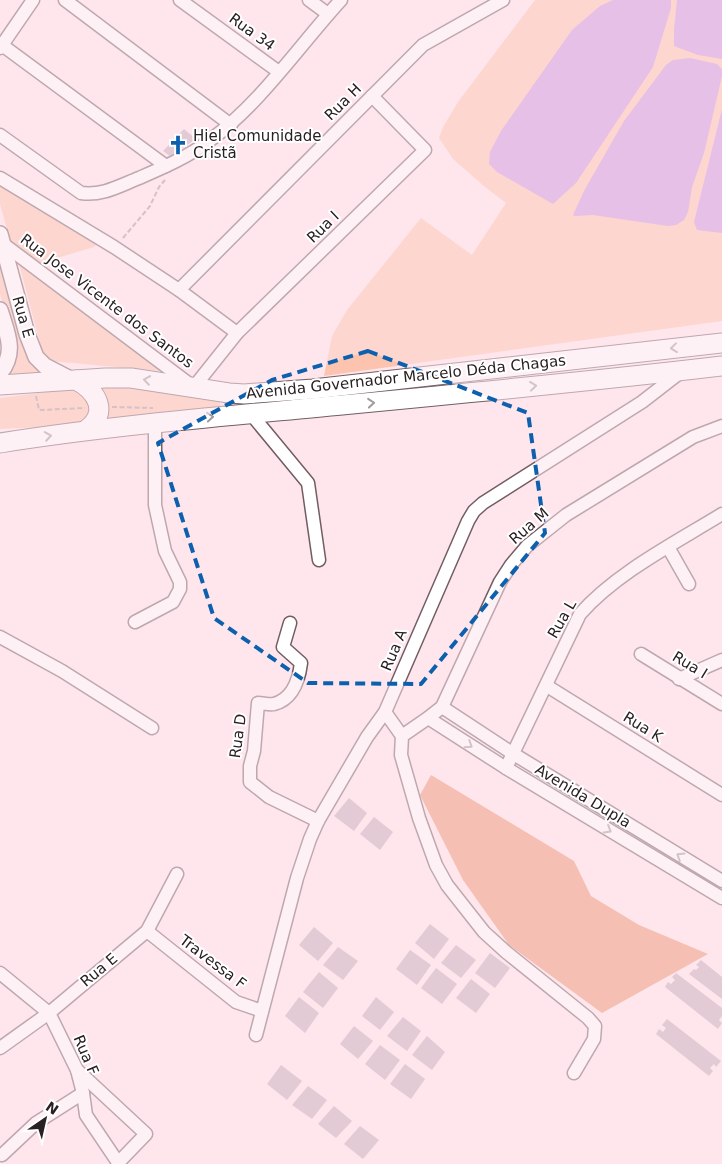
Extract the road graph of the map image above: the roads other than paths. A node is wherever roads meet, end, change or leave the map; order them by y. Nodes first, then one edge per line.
1 (33, 0) edge
2 (65, 0) edge
3 (180, 0) edge
4 (309, 0) edge
5 (341, 0) edge
6 (503, 0) edge
7 (328, 14) junction
8 (1, 47) edge
9 (280, 72) junction
10 (372, 96) junction
11 (231, 125) junction
12 (0, 135) edge
13 (166, 166) junction
14 (0, 178) edge
15 (2, 247) edge
16 (179, 290) junction
17 (0, 310) edge
18 (237, 333) junction
19 (722, 343) edge
20 (5, 344) edge
21 (722, 366) edge
22 (683, 370) junction
23 (0, 373) edge
24 (74, 380) junction
25 (0, 385) edge
26 (193, 386) junction
27 (251, 414) junction
28 (155, 422) junction
29 (722, 426) edge
30 (86, 430) junction
31 (2, 444) edge
32 (722, 514) edge
33 (668, 547) junction
34 (319, 560) dead end
35 (689, 584) dead end
36 (135, 622) dead end
37 (290, 623) dead end
38 (0, 637) edge
39 (641, 654) dead end
40 (722, 660) edge
41 (679, 679) junction
42 (546, 686) junction
43 (722, 704) edge
44 (442, 707) junction
45 (385, 712) junction
46 (428, 718) junction
47 (152, 728) dead end
48 (402, 736) junction
49 (512, 753) junction
50 (506, 768) junction
51 (722, 795) edge
52 (318, 821) junction
53 (177, 874) dead end
54 (722, 881) edge
55 (722, 898) edge
56 (147, 931) junction
57 (0, 973) edge
58 (262, 1011) junction
59 (49, 1013) junction
60 (256, 1035) dead end
61 (0, 1048) edge
62 (77, 1070) junction
63 (574, 1073) dead end
64 (83, 1093) junction
65 (4, 1158) edge
66 (119, 1163) edge

1 - 8 street
2 - 11 street
3 - 9 street, Rua 34
4 - 7 street
5 - 7 street
6 - 10 street, Rua H
7 - 9 street
8 - 13 street
9 - 11 street
10 - 16 street, Rua H
10 - 18 street, Rua I
11 - 13 street
12 - 13 street
14 - 16 street
15 - 24 street, Rua E
15 - 26 street, Rua Jose Vicente dos Santos
16 - 18 street
17 - 20 street, Rua E
18 - 26 street, Rua I
19 -> 26 main road, Avenida Governador Marcelo Déda Chagas
20 - 23 street, Rua E
21 - 22 main road, Avenida Governador Marcelo Déda Chagas
27 -> 22 main road, Avenida Governador Marcelo Déda Chagas
22 - 45 street, Rua A
24 - 25 main road, Avenida Governador Marcelo Déda Chagas
26 -> 24 main road, Avenida Governador Marcelo Déda Chagas
24 - 30 main road
28 -> 27 main road, Avenida Governador Marcelo Déda Chagas
27 - 34 street
28 - 30 main road, Avenida Governador Marcelo Déda Chagas
28 - 36 street
29 - 44 street, Rua M
31 -> 30 main road, Avenida Governador Marcelo Déda Chagas
32 - 33 street, Rua L
33 - 35 street
33 - 42 street, Rua L
37 - 52 street, Rua D
38 - 47 street
39 - 41 street, Rua I
40 - 41 street
41 - 43 street, Rua I
42 - 49 street, Rua L
42 - 51 street, Rua K
44 - 46 street, Rua M
44 - 49 street, Avenida Dupla
45 - 48 street
45 - 52 street, Rua A
46 - 48 street, Rua M
46 -> 50 street, Avenida Dupla
48 - 63 street
49 - 50 street, Rua L
54 -> 49 street, Avenida Dupla
50 -> 55 street, Avenida Dupla
52 - 58 street, Rua A
53 - 56 street, Rua E
56 - 58 street, Travessa F
56 - 59 street, Rua E
57 - 59 street, Rua F
58 - 60 street, Rua A
59 - 61 street, Rua E
59 - 62 street, Rua F
62 - 64 street, Rua F
62 - 66 street
64 - 65 street
64 - 66 street, Rua F

